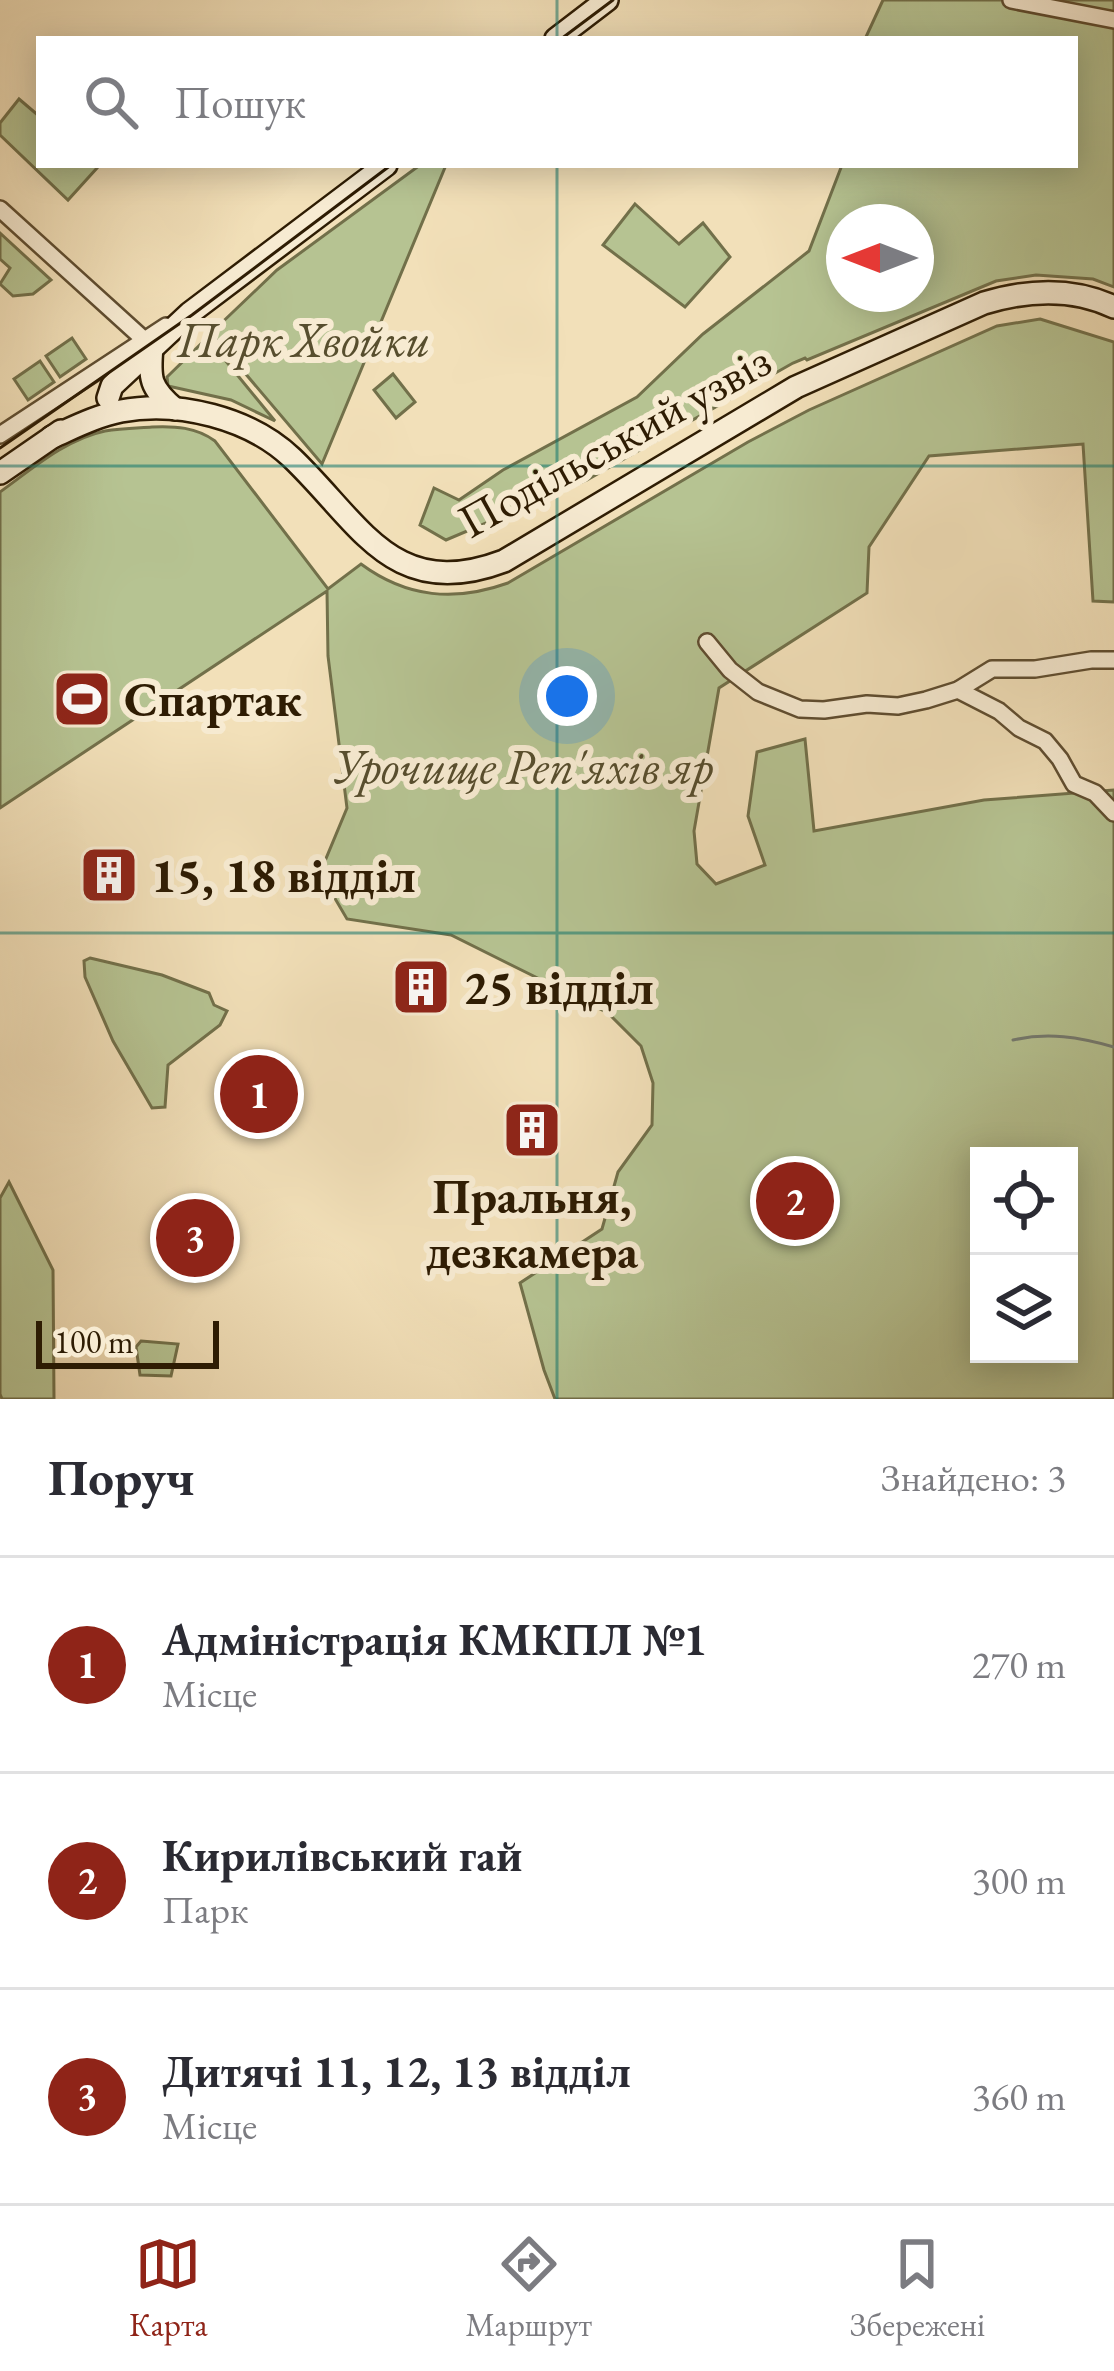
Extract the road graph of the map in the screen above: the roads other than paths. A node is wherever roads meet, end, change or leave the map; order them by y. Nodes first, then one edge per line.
1 (1011, 0) edge
2 (591, 4) edge
3 (1114, 20) edge
4 (559, 36) edge
5 (382, 168) edge
6 (0, 209) edge
7 (1114, 307) edge
8 (148, 343) junction
9 (175, 409) junction
10 (0, 435) edge
11 (52, 437) junction
12 (0, 472) edge
13 (707, 642) dead end
14 (1114, 660) edge
15 (958, 690) junction
16 (1114, 813) edge

1 - 3 street
2 - 4 street
5 - 8 street
6 - 8 street
7 - 9 street, Подільський узвіз
8 - 9 street
8 - 10 street
8 - 11 street
9 - 11 street, Подільський узвіз
11 - 12 street
13 - 15 street
14 - 15 street
15 - 16 street

